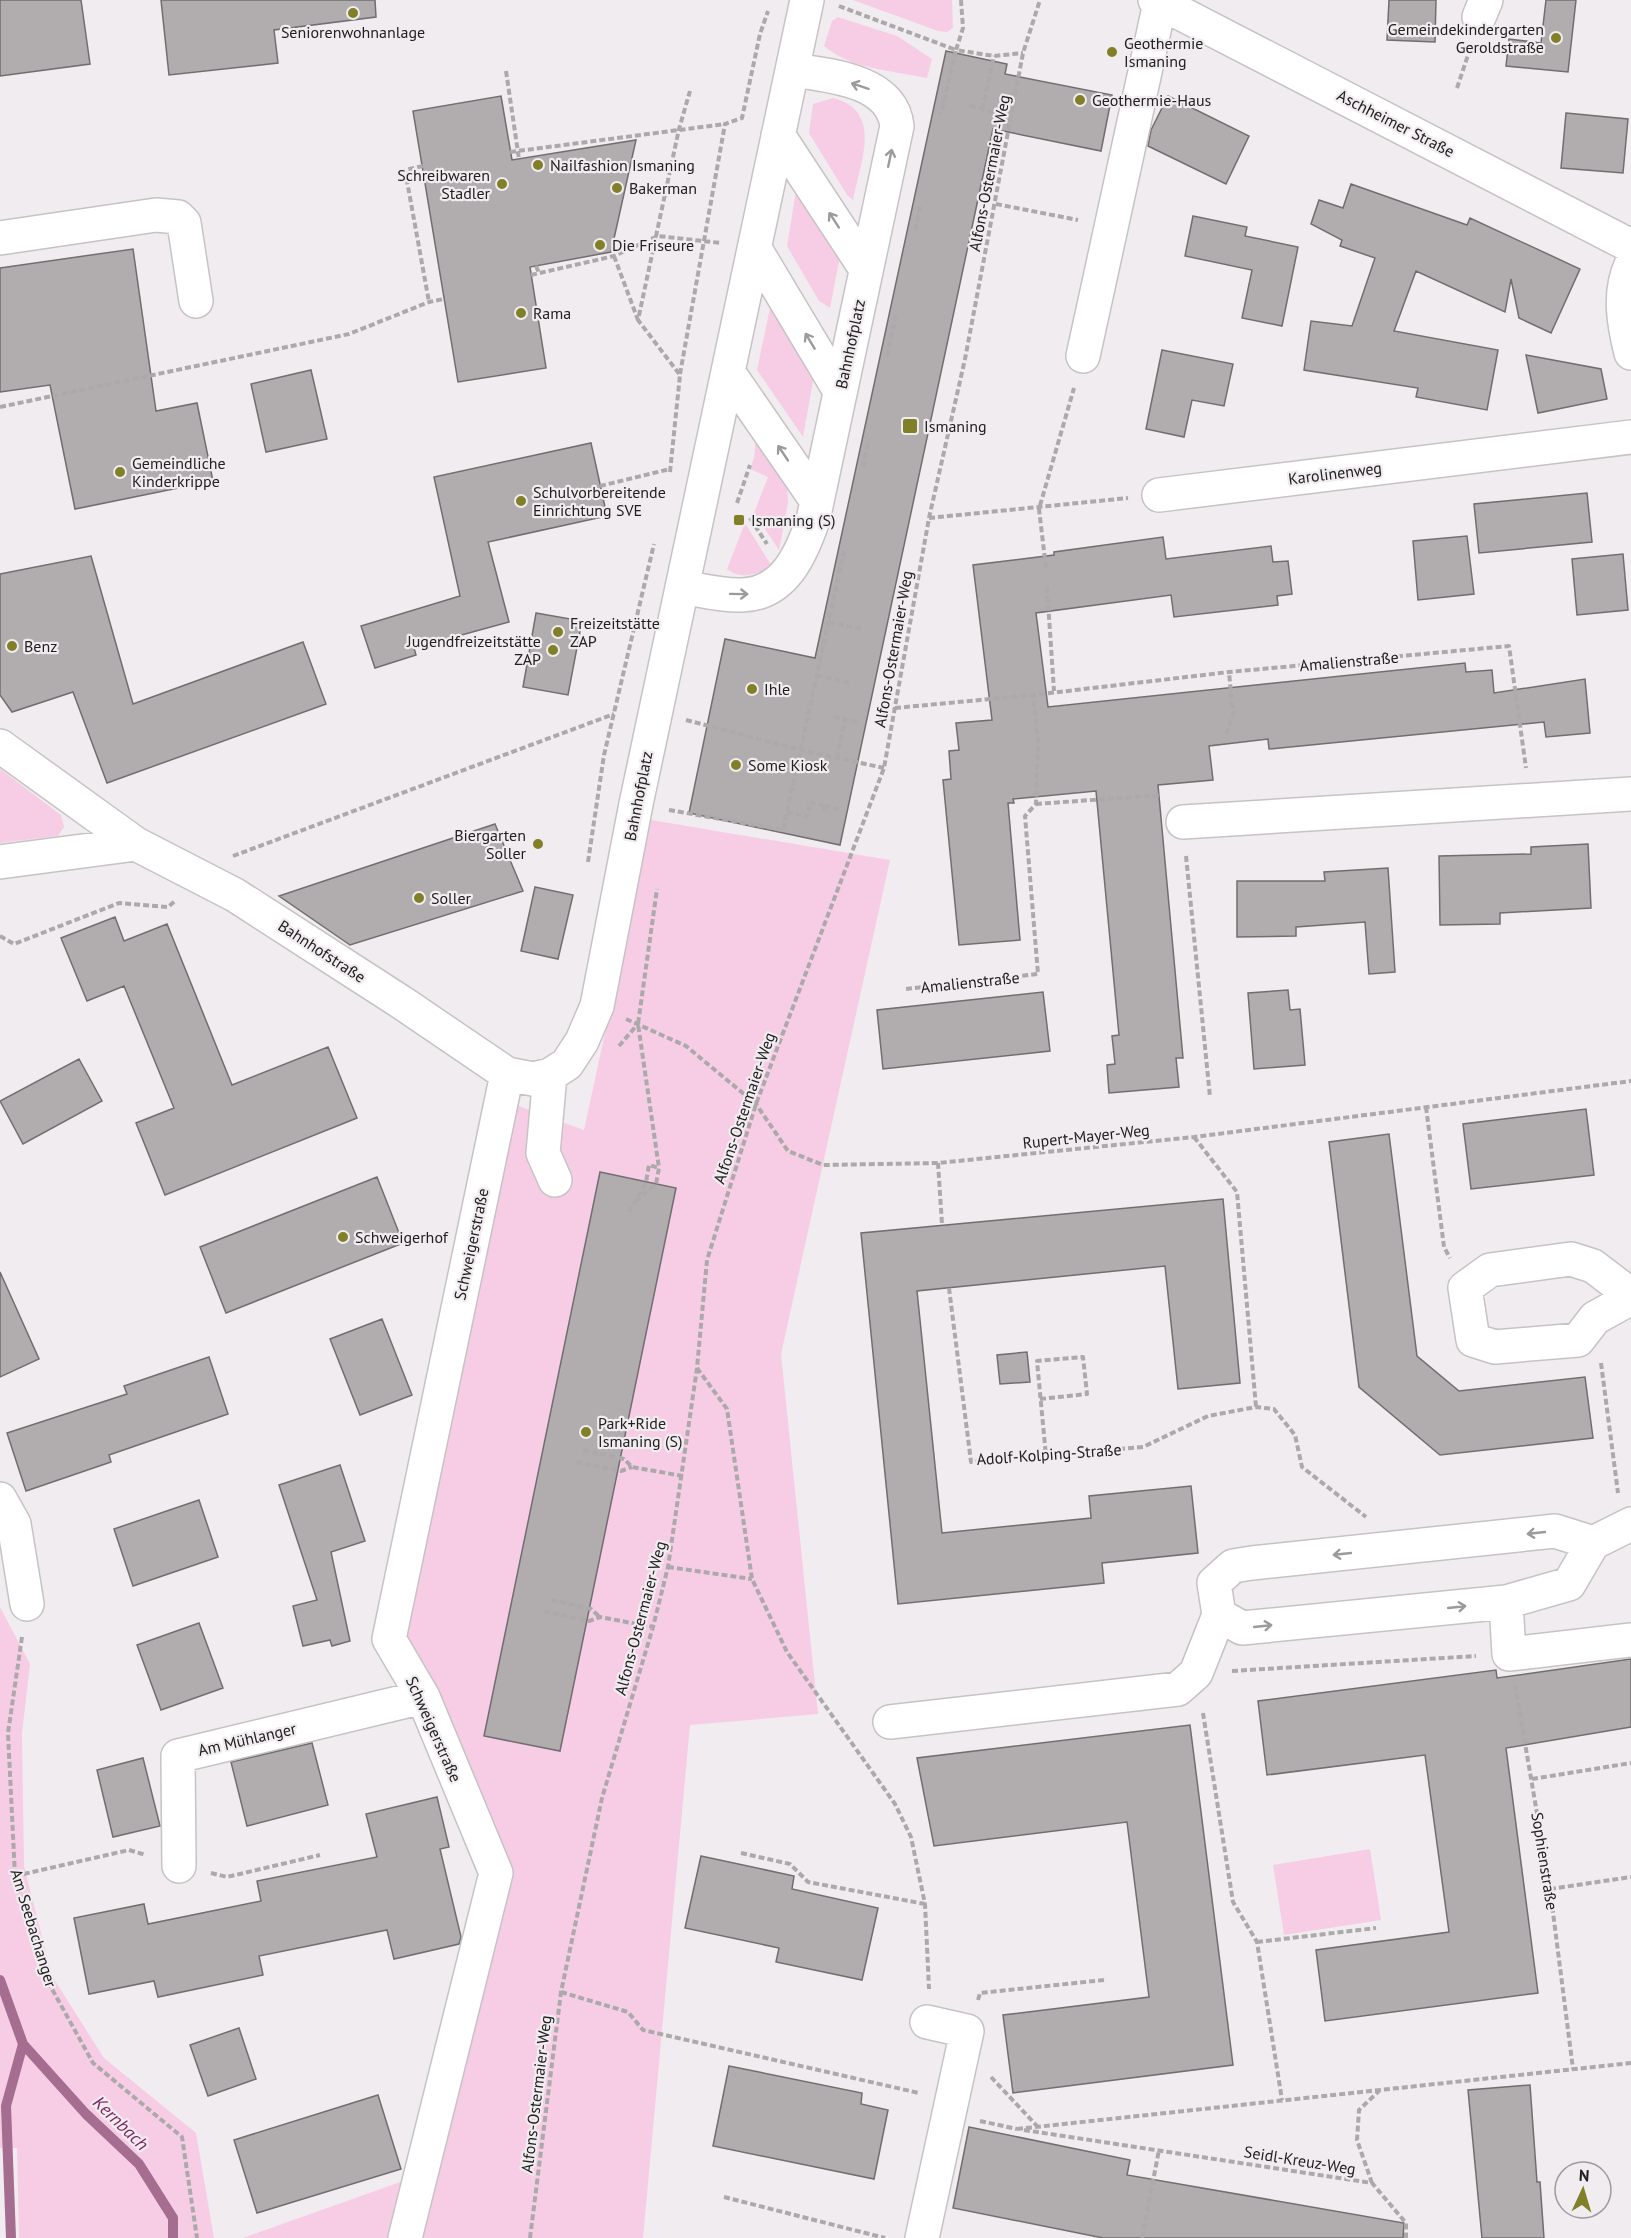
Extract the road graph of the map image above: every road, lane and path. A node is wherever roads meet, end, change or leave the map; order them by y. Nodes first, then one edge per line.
1 (961, 0) edge
2 (1040, 0) edge
3 (1157, 1) edge
4 (821, 2) edge
5 (769, 8) dead end
6 (1483, 9) edge
7 (956, 50) junction
8 (1023, 53) junction
9 (994, 56) junction
10 (792, 70) junction
11 (506, 71) dead end
12 (1458, 88) dead end
13 (690, 91) dead end
14 (970, 106) dead end
15 (982, 109) junction
16 (994, 112) dead end
17 (941, 114) dead end
18 (725, 124) junction
19 (679, 129) junction
20 (778, 135) junction
21 (510, 152) dead end
22 (518, 152) junction
23 (519, 159) dead end
24 (423, 166) dead end
25 (921, 204) dead end
26 (996, 204) junction
27 (1112, 226) junction
28 (915, 230) dead end
29 (658, 236) junction
30 (0, 238) edge
31 (704, 241) junction
32 (1631, 246) edge
33 (754, 249) junction
34 (614, 256) junction
35 (536, 266) dead end
36 (1631, 266) edge
37 (866, 269) junction
38 (539, 273) junction
39 (531, 275) dead end
40 (444, 299) dead end
41 (196, 301) dead end
42 (429, 302) junction
43 (896, 315) dead end
44 (638, 320) junction
45 (1631, 353) edge
46 (887, 356) dead end
47 (1083, 356) joint
48 (728, 372) junction
49 (680, 375) junction
50 (840, 391) junction
51 (0, 407) edge
52 (1631, 437) edge
53 (868, 442) dead end
54 (863, 467) dead end
55 (670, 469) junction
56 (668, 479) dead end
57 (600, 486) dead end
58 (1159, 495) joint
59 (817, 501) junction
60 (1040, 509) junction
61 (929, 518) junction
62 (657, 533) dead end
63 (844, 551) dead end
64 (1046, 568) dead end
65 (682, 587) junction
66 (1047, 587) dead end
67 (829, 622) junction
68 (861, 629) dead end
69 (1229, 672) junction
70 (817, 675) junction
71 (850, 683) dead end
72 (1054, 691) junction
73 (1033, 695) junction
74 (896, 708) junction
75 (614, 714) junction
76 (670, 716) junction
77 (834, 717) dead end
78 (845, 720) junction
79 (857, 722) dead end
80 (682, 731) dead end
81 (1226, 734) dead end
82 (0, 746) edge
83 (801, 750) junction
84 (837, 758) junction
85 (884, 768) junction
86 (1631, 794) edge
87 (670, 799) dead end
88 (1530, 802) junction
89 (636, 804) junction
90 (814, 804) dead end
91 (1036, 804) junction
92 (825, 807) junction
93 (838, 809) dead end
94 (668, 810) junction
95 (787, 812) junction
96 (666, 822) dead end
97 (1183, 822) junction
98 (136, 844) junction
99 (0, 862) edge
100 (586, 871) dead end
101 (204, 879) junction
102 (658, 882) dead end
103 (0, 936) edge
104 (906, 989) dead end
105 (597, 1006) junction
106 (638, 1024) junction
107 (616, 1049) dead end
108 (507, 1074) junction
109 (550, 1075) junction
110 (1631, 1081) edge
111 (1210, 1097) dead end
112 (756, 1104) junction
113 (1426, 1107) junction
114 (1194, 1137) junction
115 (938, 1162) junction
116 (659, 1168) junction
117 (555, 1180) dead end
118 (636, 1201) dead end
119 (629, 1212) dead end
120 (942, 1224) dead end
121 (950, 1288) dead end
122 (1465, 1288) junction
123 (1631, 1297) edge
124 (1595, 1318) junction
125 (697, 1368) junction
126 (1040, 1399) junction
127 (1256, 1407) junction
128 (583, 1450) dead end
129 (1046, 1456) junction
130 (576, 1462) dead end
131 (632, 1467) junction
132 (683, 1476) junction
133 (0, 1499) edge
134 (1627, 1526) edge
135 (1593, 1543) junction
136 (1404, 1547) junction
137 (668, 1567) junction
138 (752, 1579) junction
139 (551, 1600) dead end
140 (1506, 1602) junction
141 (27, 1604) joint
142 (544, 1611) dead end
143 (1219, 1615) junction
144 (600, 1617) junction
145 (653, 1627) junction
146 (1631, 1640) edge
147 (1509, 1654) junction
148 (1196, 1673) junction
149 (423, 1697) junction
150 (890, 1722) dead end
151 (1631, 1763) edge
152 (1532, 1779) junction
153 (741, 1853) dead end
154 (320, 1855) dead end
155 (179, 1866) junction
156 (15, 1876) junction
157 (1631, 1876) edge
158 (1550, 1889) junction
159 (925, 1904) junction
160 (1376, 1928) dead end
161 (1257, 1942) junction
162 (1104, 1980) dead end
163 (561, 1992) junction
164 (927, 2022) joint
165 (967, 2031) junction
166 (1631, 2063) edge
167 (1574, 2069) junction
168 (989, 2075) dead end
169 (1380, 2090) junction
170 (1282, 2100) junction
171 (950, 2108) junction
172 (1038, 2127) junction
173 (1017, 2129) junction
174 (1159, 2150) junction
175 (1372, 2183) junction
176 (724, 2197) dead end
177 (197, 2238) edge
178 (405, 2238) edge
179 (530, 2238) edge
180 (885, 2238) edge
181 (922, 2238) edge
182 (1142, 2238) edge
183 (1406, 2238) edge

1 - 7 path
2 - 8 path, Alfons-Ostermaier-Weg
3 - 27 street, Aschheimer Straße
3 - 32 street, Aschheimer Straße
4 - 7 path
4 - 10 street, Bahnhofplatz
5 - 18 path
6 - 12 path
7 - 9 path
7 - 17 path
8 - 9 path
8 - 26 path, Alfons-Ostermaier-Weg
9 - 15 path
10 - 20 street, Bahnhofplatz
37 -> 10 street, Bahnhofplatz
11 - 22 path
13 - 19 path
14 - 15 path
15 - 16 path
18 - 19 path
18 - 31 path
19 - 22 path
19 - 29 path
20 - 33 street, Bahnhofplatz
37 -> 20 street
21 - 22 path
22 - 23 path
24 - 42 path
25 - 28 path
26 - 27 path
26 - 61 path, Alfons-Ostermaier-Weg
27 - 47 street, Aschheimer Straße
29 - 31 path
29 - 34 path
29 - 44 path
30 - 41 street
31 - 33 path
31 - 49 path
33 - 48 street, Bahnhofplatz
50 -> 33 street
34 - 38 path
34 - 44 path
35 - 38 path
36 - 45 street
37 - 50 street, Bahnhofplatz
38 - 39 path
40 - 42 path
42 - 51 path
43 - 46 path
44 - 49 path
47 - 60 path
59 -> 48 street
48 - 65 street, Bahnhofplatz
49 - 55 path
50 - 59 street, Bahnhofplatz
52 - 58 street, Karolinenweg
53 - 54 path
55 - 56 path
55 - 57 path
58 - 60 path
65 -> 59 street, Bahnhofplatz
60 - 61 path
60 - 64 path
61 - 74 path, Alfons-Ostermaier-Weg
62 - 75 path
63 - 67 path
65 - 76 street, Bahnhofplatz
66 - 72 path
67 - 68 path
67 - 70 path
69 - 72 path, Amalienstraße
69 - 81 path
69 - 88 path, Amalienstraße
70 - 71 path
70 - 83 path
72 - 73 path, Amalienstraße
73 - 74 path, Amalienstraße
73 - 91 path, Amalienstraße
74 - 85 path, Alfons-Ostermaier-Weg
75 - 76 path
75 - 100 path
75 - 101 path
76 - 80 path
76 - 83 path
76 - 89 street, Bahnhofplatz
77 - 78 path
78 - 79 path
78 - 84 path
82 - 98 street, Bahnhofstraße
83 - 84 path
83 - 95 path
84 - 85 path
85 - 112 path, Alfons-Ostermaier-Weg
86 - 88 street
87 - 94 path
88 - 97 street
89 - 94 path
89 - 105 street, Bahnhofplatz
90 - 92 path
91 - 97 path
91 - 104 path, Amalienstraße
92 - 93 path
92 - 95 path
94 - 95 path
94 - 96 path
97 - 111 path
98 - 99 street
98 - 101 street, Bahnhofstraße
101 - 103 path
101 - 108 street, Bahnhofstraße
102 - 106 path
105 - 106 path, Rupert-Mayer-Weg
105 - 109 street
106 - 107 path
106 - 112 path, Rupert-Mayer-Weg
106 - 116 path
108 - 109 street, Bahnhofstraße
108 - 149 street, Schweigerstraße
109 - 117 street
110 - 113 path, Rupert-Mayer-Weg
112 - 115 path, Rupert-Mayer-Weg
112 - 125 path, Alfons-Ostermaier-Weg
113 - 114 path, Rupert-Mayer-Weg
113 - 122 path
114 - 115 path, Rupert-Mayer-Weg
114 - 127 path
115 - 120 path
116 - 118 path
116 - 119 path
121 - 129 path, Adolf-Kolping-Straße
122 - 123 street
122 - 124 street
123 - 124 street
124 - 134 path
125 - 132 path, Alfons-Ostermaier-Weg
125 - 138 path
126 - 126 path
126 - 129 path
127 - 129 path, Adolf-Kolping-Straße
127 - 136 path
128 - 131 path
130 - 131 path
131 - 132 path
132 - 137 path, Alfons-Ostermaier-Weg
133 - 141 street
134 - 135 street
135 -> 136 street
135 - 140 street
136 -> 143 street
137 - 138 path
137 - 145 path, Alfons-Ostermaier-Weg
138 - 159 path
139 - 144 path
143 -> 140 street
140 - 147 street
141 - 156 path, Am Seebachanger
142 - 144 path
143 - 148 street
144 - 145 path
145 - 163 path, Alfons-Ostermaier-Weg
146 - 147 street
147 - 148 path
147 - 152 path, Sophienstraße
148 - 150 street
148 - 161 path
149 - 155 street, Am Mühlanger
149 - 178 street, Schweigerstraße
151 - 152 path
152 - 158 path, Sophienstraße
153 - 159 path
154 - 155 path
155 - 156 path
156 - 177 path, Am Seebachanger
157 - 158 path
158 - 167 path, Sophienstraße
159 - 164 path
160 - 161 path
161 - 170 path
162 - 165 path
163 - 171 path
163 - 179 path, Alfons-Ostermaier-Weg
164 - 165 street
165 - 171 street
166 - 167 path
167 - 169 path
168 - 172 path
169 - 170 path
169 - 175 path
170 - 172 path
171 - 173 path
171 - 181 street
172 - 173 path
173 - 174 path, Seidl-Kreuz-Weg
174 - 175 path, Seidl-Kreuz-Weg
174 - 182 path
175 - 183 path, Seidl-Kreuz-Weg
176 - 180 path

